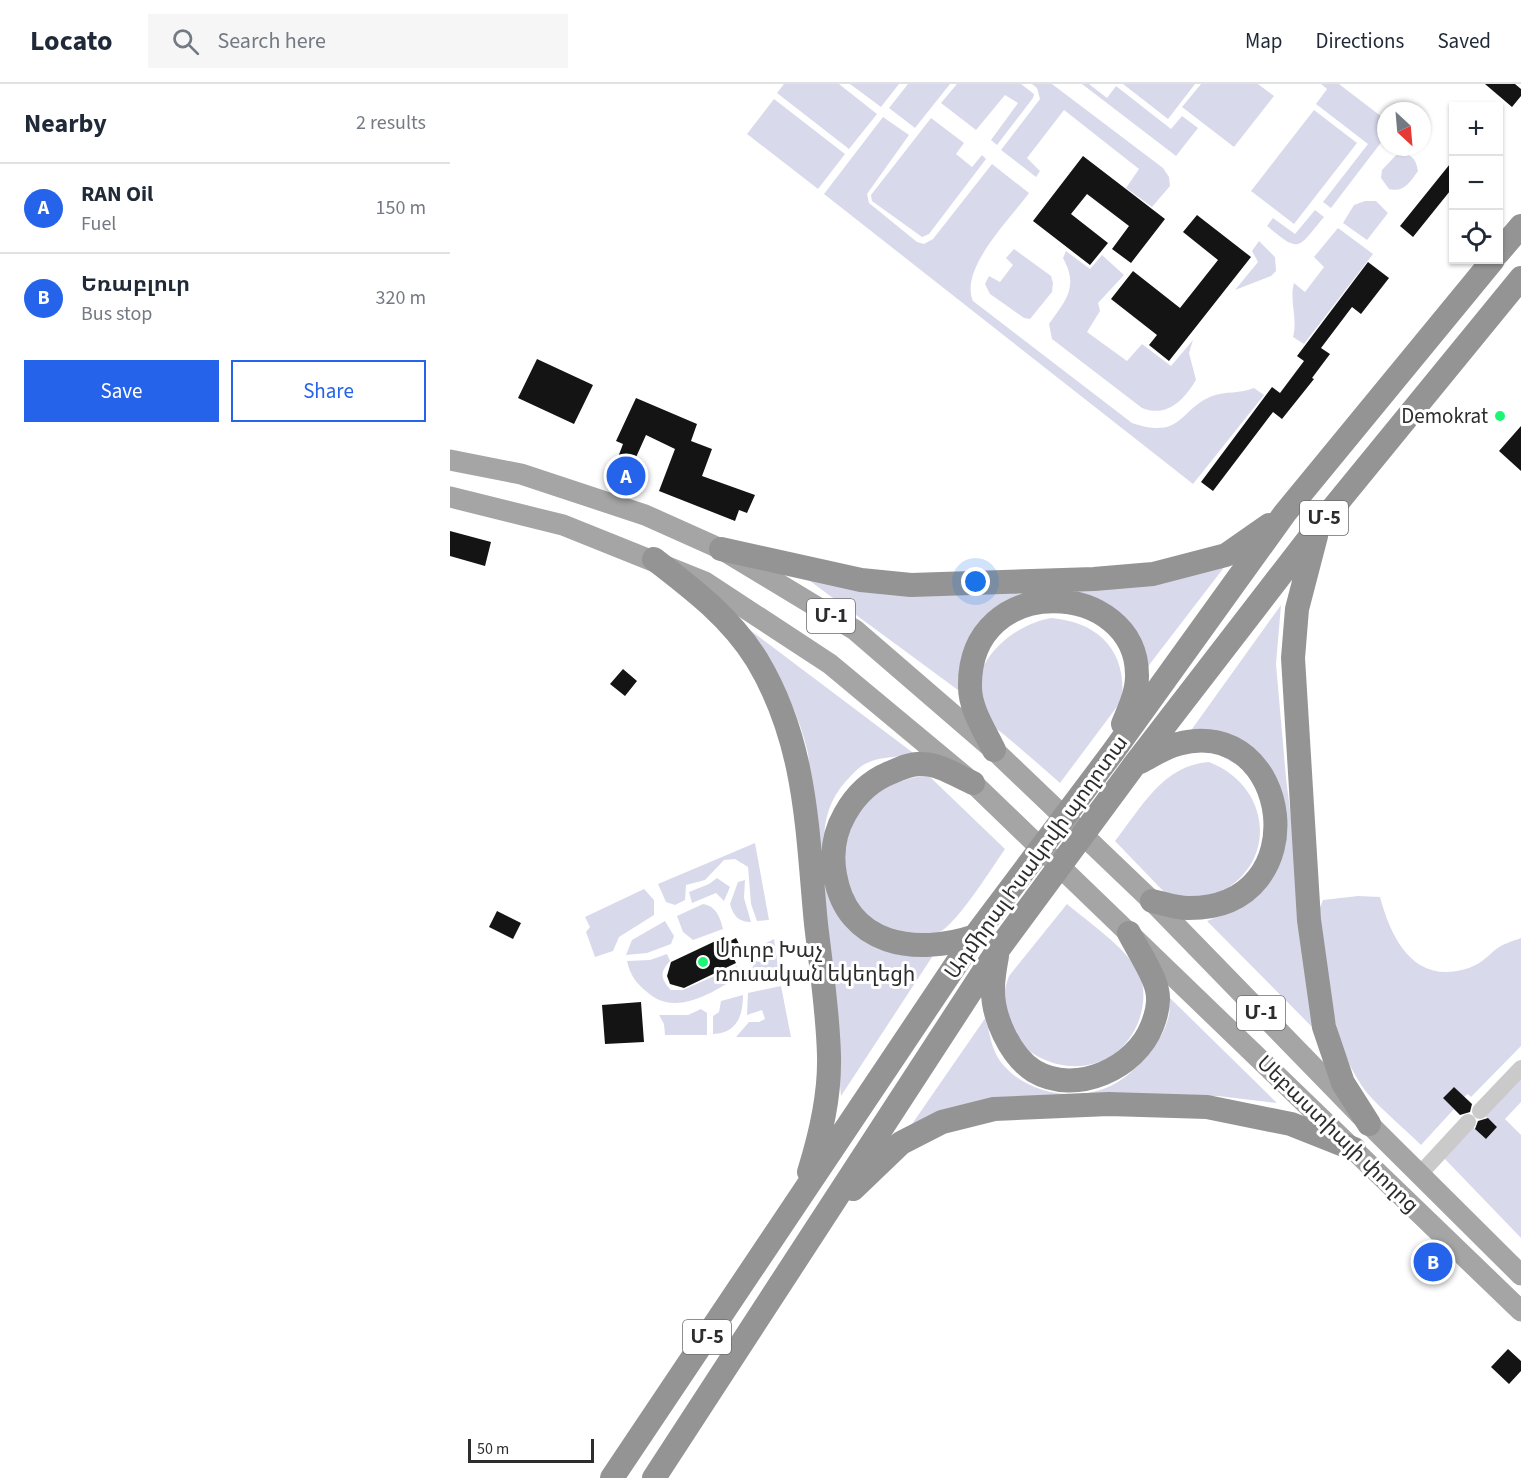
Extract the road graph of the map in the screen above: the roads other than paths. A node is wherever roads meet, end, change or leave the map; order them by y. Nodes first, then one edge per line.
1 (1521, 226) edge
2 (1503, 247) edge
3 (1490, 264) edge
4 (1521, 278) edge
5 (450, 460) edge
6 (450, 497) edge
7 (1285, 513) junction
8 (1320, 524) junction
9 (721, 549) junction
10 (654, 560) junction
11 (994, 750) junction
12 (1113, 752) junction
13 (1135, 764) junction
14 (973, 783) junction
15 (1152, 901) junction
16 (1129, 933) junction
17 (975, 936) junction
18 (997, 951) junction
19 (1521, 1068) edge
20 (1370, 1124) junction
21 (1354, 1149) junction
22 (1420, 1174) junction
23 (802, 1197) junction
24 (821, 1220) junction
25 (1521, 1275) edge
26 (1521, 1311) edge
27 (612, 1478) edge
28 (654, 1478) edge

1 - 2 highway
3 - 7 highway, Ադմիրալ Իսակովի պողոտա / Մ-5
4 - 8 highway, Ադմիրալ Իսակովի պողոտա / Մ-5
5 - 9 main road, Մ-1
6 - 10 main road, Մ-1
7 - 9 highway
7 - 12 highway, Ադմիրալ Իսակովի պողոտա / Մ-5
8 - 13 highway, Ադմիրալ Իսակովի պողոտա / Մ-5
8 - 20 highway
9 - 11 main road, Մ-1
10 - 14 main road, Մ-1
10 - 23 highway
11 - 12 highway
11 - 15 main road, Մ-1
12 - 17 highway, Ադմիրալ Իսակովի պողոտա / Մ-5
13 - 15 highway
13 - 18 highway, Ադմիրալ Իսակովի պողոտա / Մ-5
14 - 16 main road, Մ-1
14 - 17 highway
15 - 20 main road, Սեբաստիայի փողոց / Մ-1
16 - 18 highway
16 - 21 main road, Սեբաստիայի փողոց / Մ-1
17 - 23 highway, Ադմիրալ Իսակովի պողոտա / Մ-5
18 - 24 highway, Ադմիրալ Իսակովի պողոտա / Մ-5
19 - 22 street
20 - 22 main road, Սեբաստիայի փողոց / Մ-1
21 - 24 highway
21 - 26 main road, Սեբաստիայի փողոց / Մ-1
22 - 25 main road, Սեբաստիայի փողոց / Մ-1
23 - 27 highway, Ադմիրալ Իսակովի պողոտա / Մ-5
24 - 28 highway, Ադմիրալ Իսակովի պողոտա / Մ-5

